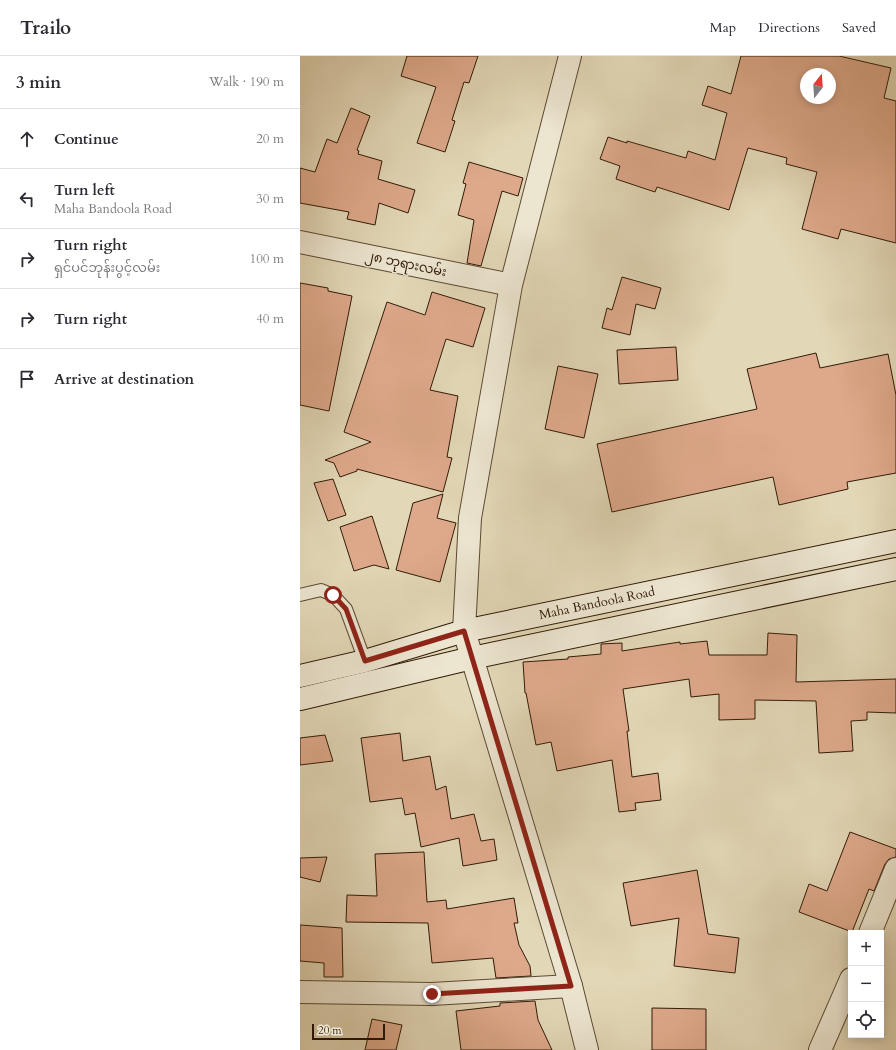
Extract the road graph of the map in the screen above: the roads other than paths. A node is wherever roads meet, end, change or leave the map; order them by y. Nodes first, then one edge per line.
1 (570, 56) edge
2 (300, 242) edge
3 (512, 285) junction
4 (896, 541) edge
5 (896, 569) edge
6 (300, 595) edge
7 (464, 631) junction
8 (472, 658) junction
9 (365, 661) junction
10 (300, 676) edge
11 (300, 699) edge
12 (896, 869) edge
13 (871, 930) edge
14 (571, 986) junction
15 (848, 986) edge
16 (300, 992) edge
17 (587, 1050) edge
18 (820, 1050) edge

1 - 3 street
2 - 3 street, ၂၈ ဘုရားလမ်း
3 - 7 street
4 - 7 street, Maha Bandoola Road
5 - 8 street
6 - 9 lane
7 - 8 street
7 - 9 street, Maha Bandoola Road
8 - 11 street
8 - 14 street
9 - 10 street, Maha Bandoola Road
12 - 13 street
14 - 16 street
14 - 17 street
15 - 18 street

